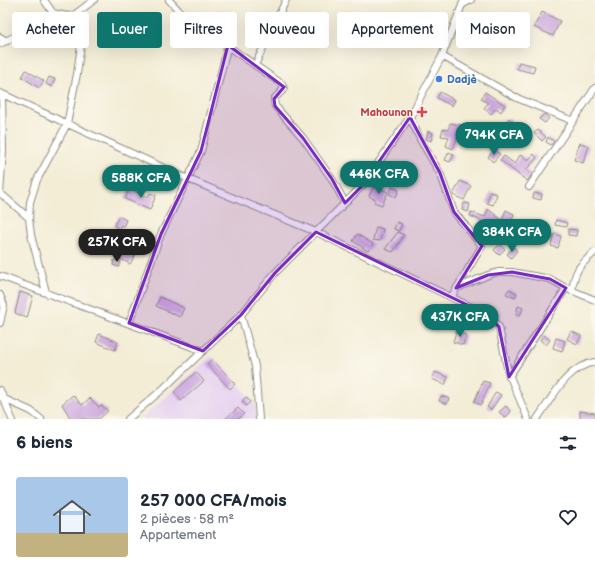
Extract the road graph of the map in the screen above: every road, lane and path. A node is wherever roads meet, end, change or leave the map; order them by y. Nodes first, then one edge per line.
1 (44, 0) edge
2 (94, 0) edge
3 (169, 0) edge
4 (286, 0) edge
5 (471, 0) edge
6 (463, 2) edge
7 (52, 12) edge
8 (79, 12) edge
9 (180, 12) edge
10 (0, 37) edge
11 (12, 38) edge
12 (7, 41) junction
13 (0, 44) edge
14 (81, 48) edge
15 (227, 48) edge
16 (232, 48) edge
17 (442, 56) junction
18 (256, 65) junction
19 (595, 88) edge
20 (1, 94) edge
21 (588, 98) junction
22 (595, 101) edge
23 (410, 117) junction
24 (573, 122) junction
25 (67, 124) junction
26 (188, 179) junction
27 (530, 186) dead end
28 (0, 194) edge
29 (345, 203) junction
30 (29, 218) junction
31 (316, 232) junction
32 (595, 252) edge
33 (0, 276) edge
34 (457, 288) junction
35 (566, 288) junction
36 (572, 291) junction
37 (46, 292) junction
38 (0, 295) edge
39 (452, 296) junction
40 (595, 300) edge
41 (241, 315) junction
42 (0, 323) edge
43 (129, 323) junction
44 (203, 351) junction
45 (595, 362) edge
46 (509, 377) junction
47 (0, 390) edge
48 (2, 398) edge
49 (12, 419) edge
50 (41, 419) edge
51 (128, 419) edge
52 (259, 419) edge
53 (528, 419) edge
54 (537, 419) edge

1 - 7 street
2 - 8 street
3 - 9 street
4 - 18 street
5 - 6 street
6 - 17 street
10 - 12 street
11 - 12 street
12 - 13 street
14 - 25 street
15 - 26 street
16 - 18 street
17 - 23 street
17 - 24 street
18 - 29 street
19 - 21 street
20 - 25 street
20 - 28 street
21 - 22 street
21 - 24 street
23 - 29 street
23 - 34 street
24 - 27 street
25 - 26 street
25 - 30 street
26 - 31 street
26 - 43 street
28 - 30 street
29 - 31 street
30 - 37 street
31 - 39 street
31 - 41 street
32 - 36 street
33 - 37 street
34 - 35 street
34 - 39 street
35 - 36 street
35 - 46 street
36 - 40 street
37 - 43 street
38 - 42 street
39 - 46 street
41 - 44 street
41 - 52 street
43 - 44 street
44 - 51 street
45 - 54 street
46 - 53 street
47 - 48 street
48 - 49 street
48 - 50 street

